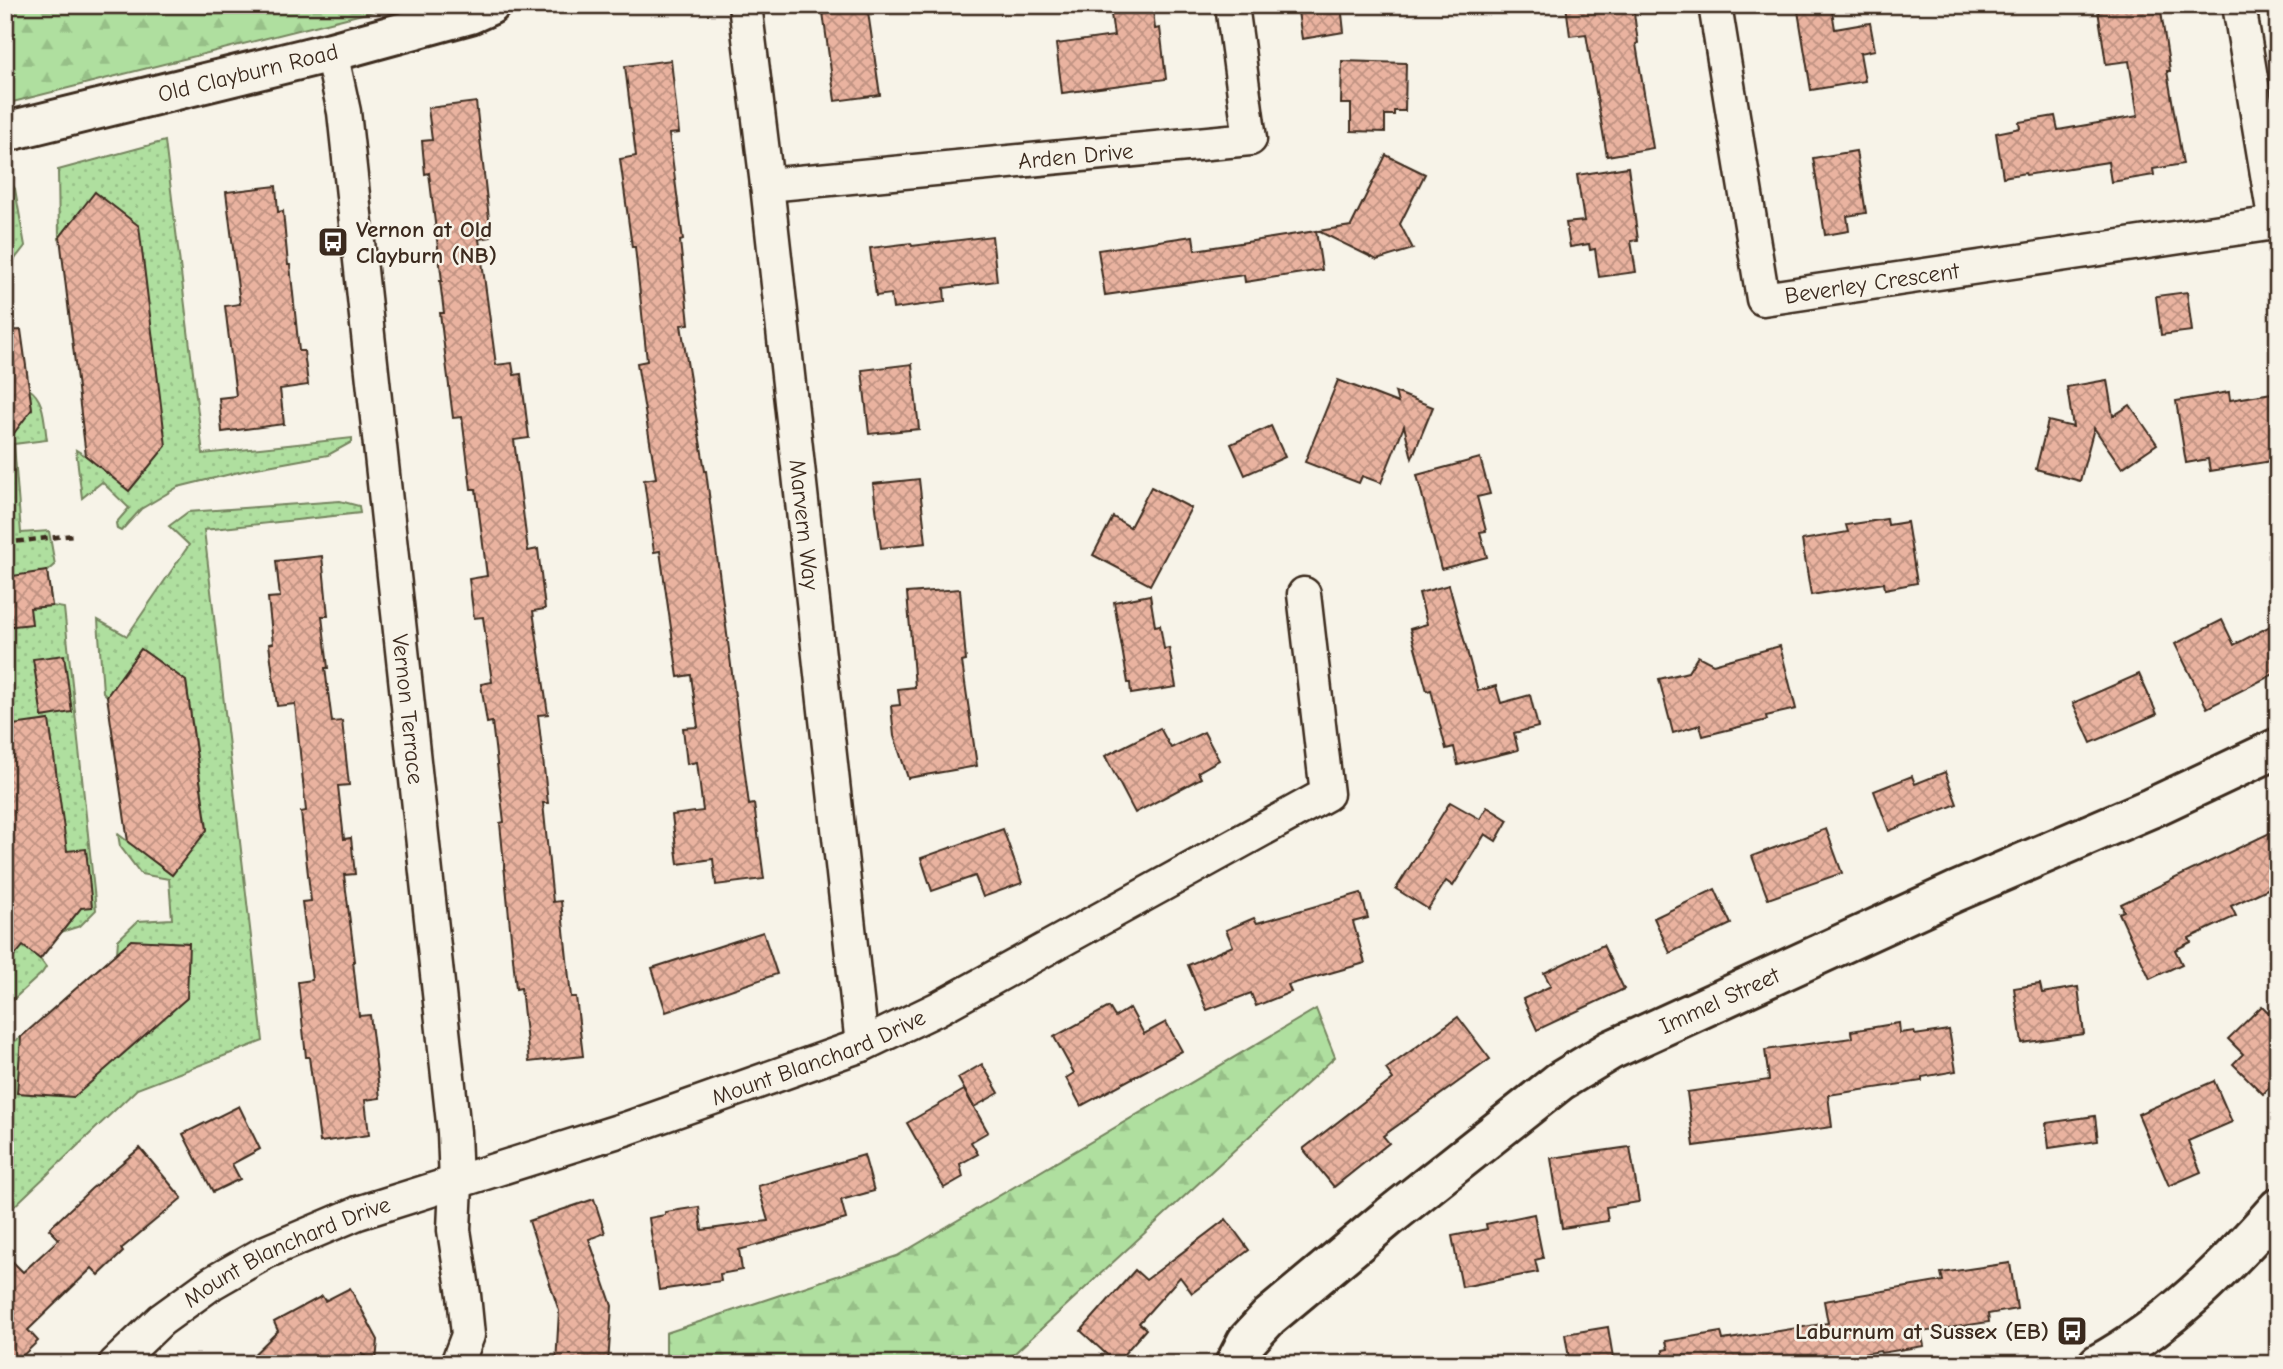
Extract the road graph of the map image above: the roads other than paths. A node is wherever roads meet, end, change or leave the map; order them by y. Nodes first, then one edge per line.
1 (490, 5) edge
2 (745, 5) edge
3 (1232, 5) edge
4 (1715, 5) edge
5 (2239, 5) edge
6 (331, 52) junction
7 (5, 132) edge
8 (767, 185) junction
9 (1304, 594) dead end
10 (2278, 748) edge
11 (862, 1045) junction
12 (456, 1183) junction
13 (2278, 1208) edge
14 (115, 1364) edge
15 (457, 1364) edge
16 (1235, 1364) edge
17 (2098, 1364) edge

1 - 6 street, Old Clayburn Road
2 - 8 street, Marvern Way
3 - 8 street, Arden Drive
4 - 5 street, Beverley Crescent
6 - 7 street, Old Clayburn Road
6 - 12 street, Vernon Terrace
8 - 11 street, Marvern Way
9 - 11 street, Mount Blanchard Drive
10 - 16 street, Immel Street
11 - 12 street, Mount Blanchard Drive
12 - 14 street, Mount Blanchard Drive
12 - 15 street, Vernon Terrace
13 - 17 street

